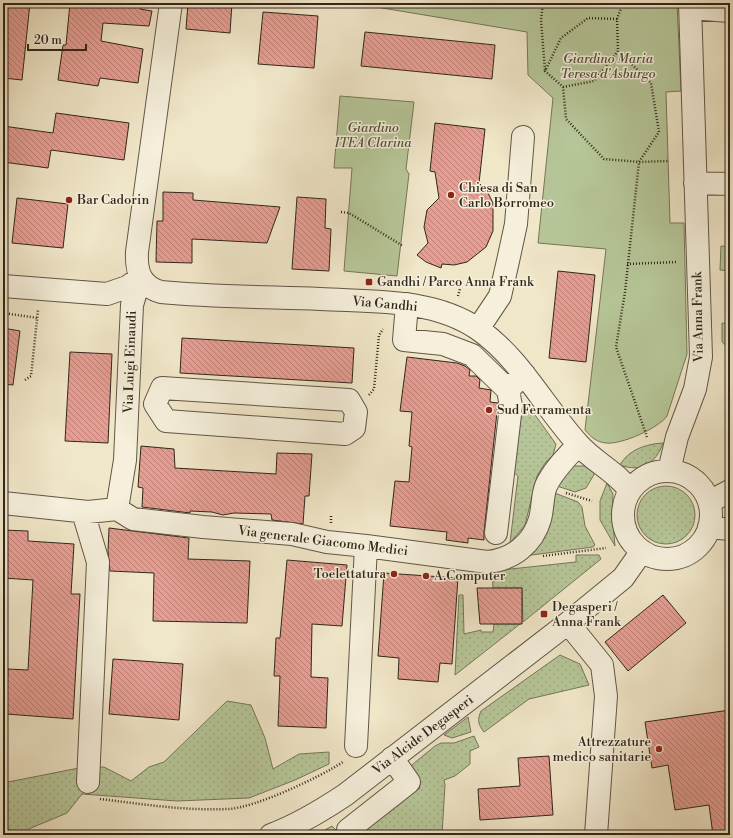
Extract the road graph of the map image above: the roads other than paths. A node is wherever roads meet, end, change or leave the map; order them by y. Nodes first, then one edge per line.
1 (171, 3) edge
2 (690, 6) edge
3 (730, 11) edge
4 (523, 137) dead end
5 (695, 183) junction
6 (730, 184) edge
7 (140, 278) junction
8 (3, 286) edge
9 (407, 304) junction
10 (478, 329) junction
11 (524, 374) junction
12 (508, 390) junction
13 (128, 403) junction
14 (155, 404) junction
15 (578, 445) junction
16 (669, 471) junction
17 (730, 490) edge
18 (630, 491) junction
19 (709, 502) junction
20 (3, 503) edge
21 (117, 508) junction
22 (83, 512) junction
23 (720, 528) edge
24 (496, 533) dead end
25 (366, 546) junction
26 (642, 551) junction
27 (568, 623) junction
28 (350, 753) road end
29 (392, 758) junction
30 (88, 782) road end
31 (271, 835) edge
32 (348, 835) edge
33 (596, 835) edge

1 - 7 street, Via Luigi Einaudi
2 - 3 street, Via Anna Frank
2 - 5 street, Via Anna Frank
4 - 10 street
5 - 6 street
5 - 16 street, Via Anna Frank
7 - 8 street
7 - 9 street, Via Gandhi
7 - 13 street, Via Luigi Einaudi
9 - 10 street, Via Gandhi
9 - 12 street
10 - 11 street, Via Gandhi
11 - 12 street
11 - 15 street, Via Gandhi
12 - 24 street
13 - 14 street
13 - 21 street, Via Luigi Einaudi
14 - 14 street
15 - 18 street, Via Gandhi
15 - 25 street, Via generale Giacomo Medici
16 - 18 street
16 - 19 street
17 - 19 street
18 - 26 street
19 - 23 street
20 - 22 street
21 - 22 street
21 - 25 street, Via generale Giacomo Medici
22 - 30 street
23 - 26 street
25 - 28 street
26 - 27 street, Via Alcide Degasperi
27 - 29 street, Via Alcide Degasperi
27 - 33 street
29 - 31 street, Via Alcide Degasperi
29 - 32 street

